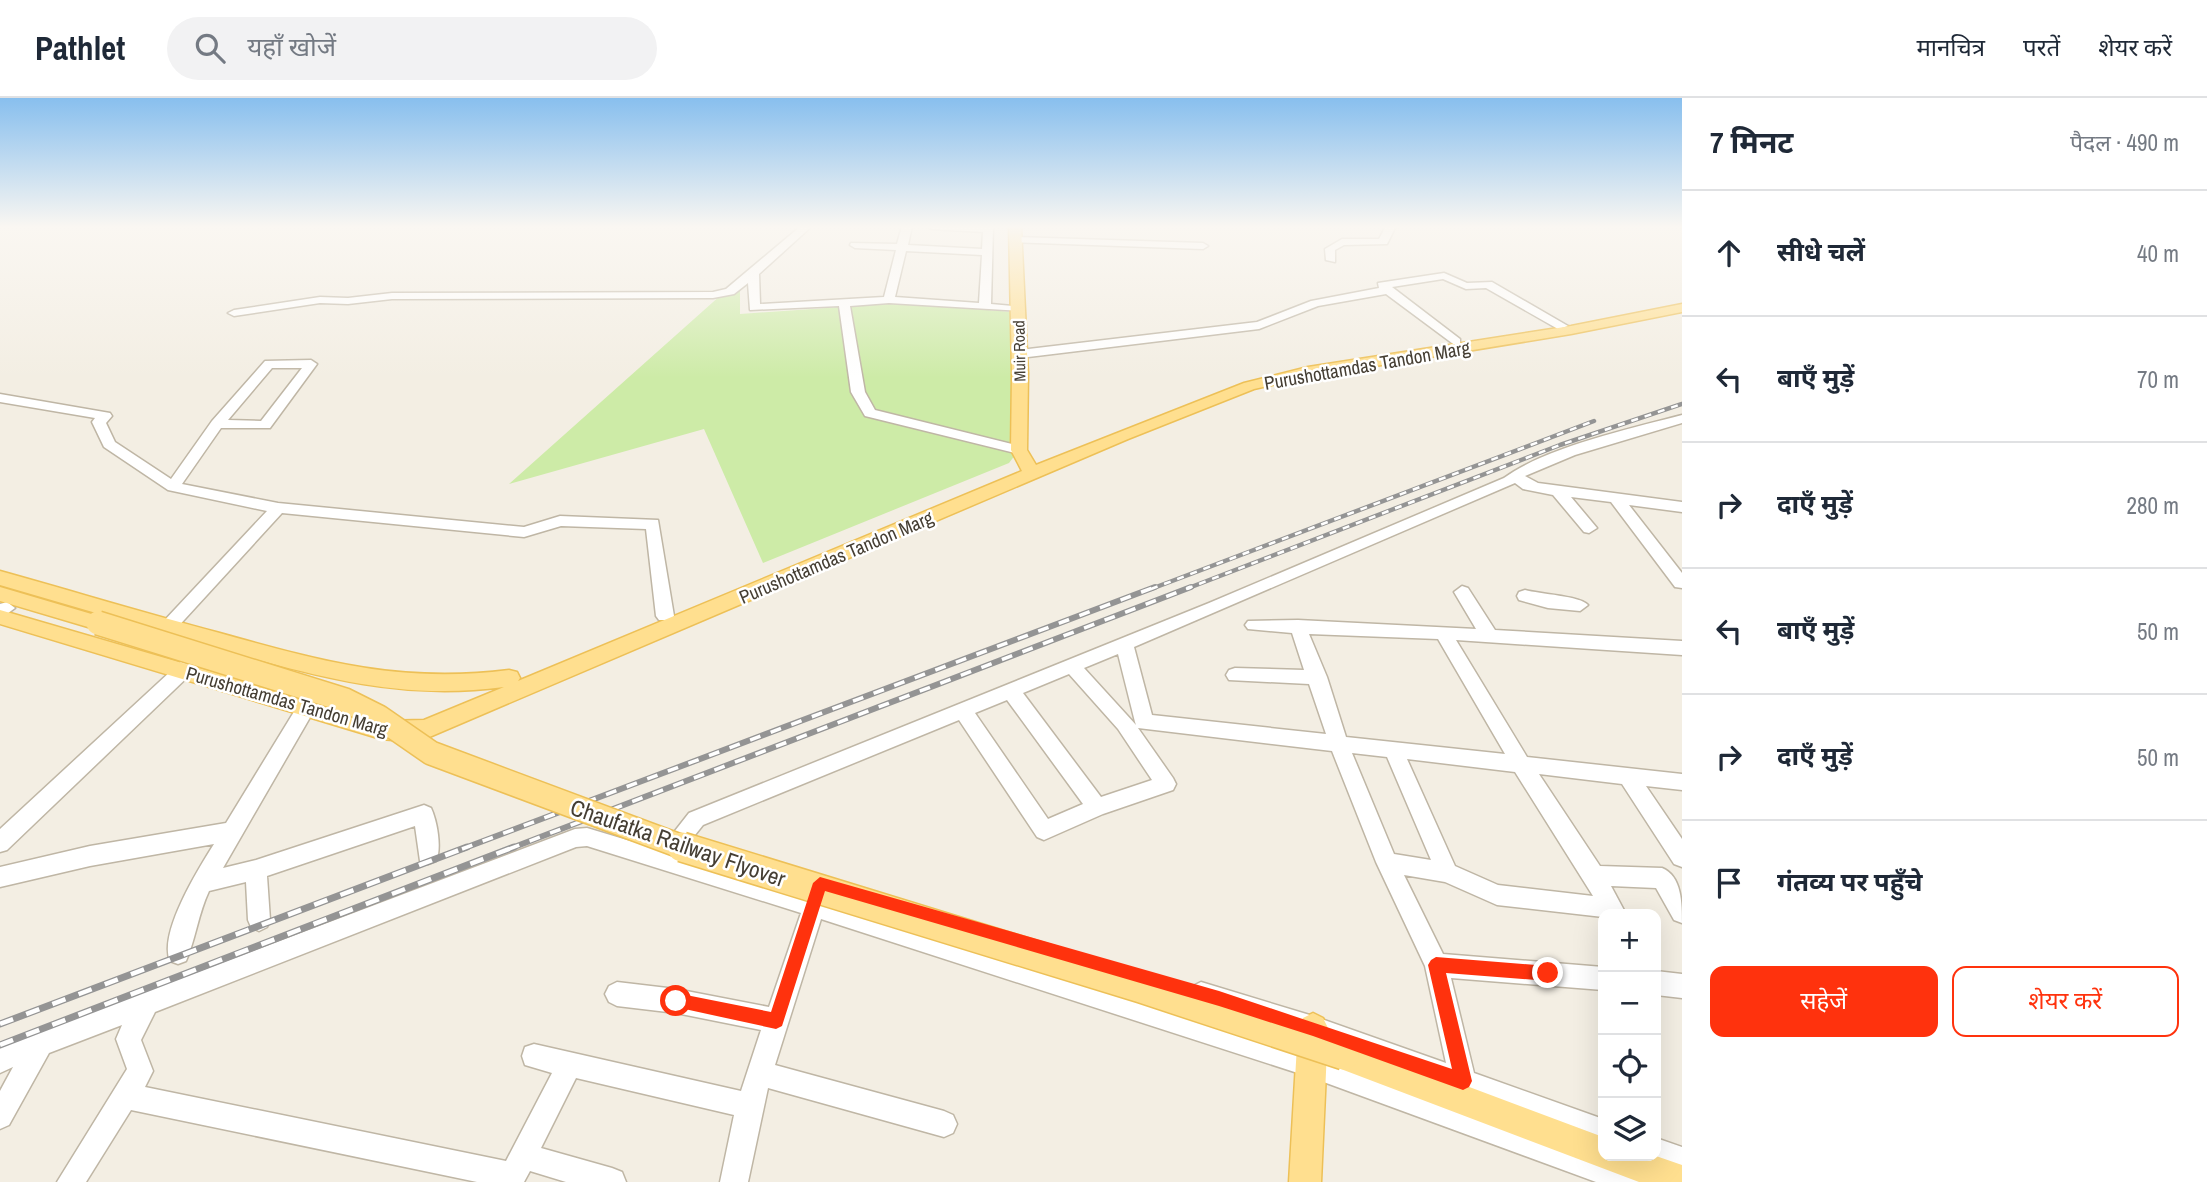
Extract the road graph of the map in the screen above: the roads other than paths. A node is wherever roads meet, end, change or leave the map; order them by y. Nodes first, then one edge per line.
1 (749, 277) edge
2 (754, 277) edge
3 (895, 277) edge
4 (986, 277) edge
5 (1017, 277) edge
6 (1440, 277) edge
7 (1445, 277) edge
8 (1388, 290) junction
9 (889, 300) junction
10 (1682, 301) edge
11 (844, 303) junction
12 (985, 307) junction
13 (1682, 308) edge
14 (1018, 309) junction
15 (234, 313) dead end
16 (1562, 326) junction
17 (1456, 342) junction
18 (1020, 355) junction
19 (0, 398) edge
20 (1682, 419) edge
21 (217, 424) junction
22 (1026, 462) junction
23 (1516, 477) junction
24 (173, 487) junction
25 (1556, 489) junction
26 (1615, 497) junction
27 (278, 508) junction
28 (1680, 509) edge
29 (1589, 528) dead end
30 (0, 578) edge
31 (1681, 583) edge
32 (1462, 592) dead end
33 (1525, 596) dead end
34 (1580, 604) dead end
35 (1, 607) edge
36 (665, 616) junction
37 (1254, 625) dead end
38 (1298, 626) junction
39 (168, 627) junction
40 (1443, 632) junction
41 (1489, 635) junction
42 (1117, 646) junction
43 (1682, 648) edge
44 (1071, 665) junction
45 (186, 667) junction
46 (1235, 675) dead end
47 (1318, 677) junction
48 (509, 678) junction
49 (1010, 691) junction
50 (307, 707) junction
51 (963, 710) junction
52 (1125, 724) junction
53 (1339, 744) junction
54 (1392, 749) junction
55 (1521, 764) junction
56 (1629, 777) junction
57 (1682, 782) edge
58 (1097, 807) junction
59 (689, 828) junction
60 (234, 831) junction
61 (0, 843) edge
62 (428, 854) dead end
63 (1682, 857) edge
64 (660, 860) junction
65 (1387, 862) junction
66 (256, 870) junction
67 (1447, 873) junction
68 (1594, 876) junction
69 (0, 877) edge
70 (202, 883) junction
71 (820, 883) junction
72 (814, 908) junction
73 (1598, 909) edge
74 (1612, 909) edge
75 (1682, 913) edge
76 (259, 920) dead end
77 (178, 953) dead end
78 (1436, 965) junction
79 (1598, 978) edge
80 (1661, 984) edge
81 (1682, 986) edge
82 (617, 994) dead end
83 (147, 1002) junction
84 (776, 1021) junction
85 (1313, 1028) junction
86 (41, 1043) junction
87 (534, 1056) dead end
88 (0, 1060) edge
89 (570, 1064) junction
90 (1310, 1064) junction
91 (759, 1073) junction
92 (1463, 1081) junction
93 (126, 1096) junction
94 (749, 1106) junction
95 (0, 1116) edge
96 (944, 1124) dead end
97 (1598, 1130) edge
98 (1661, 1153) edge
99 (1682, 1160) edge
100 (1607, 1166) edge
101 (515, 1171) edge
102 (1682, 1181) edge
103 (71, 1182) edge
104 (612, 1182) edge
105 (734, 1182) edge
106 (1305, 1182) edge
107 (1633, 1182) edge

1 - 15 street
2 - 11 street
3 - 9 street
4 - 12 street
5 - 14 main road, Muir Road
6 - 8 street
7 - 16 street
8 - 17 street
8 - 18 street
9 - 11 street
9 - 12 street
10 - 16 main road
11 - 22 street
12 - 14 street
13 - 22 main road, Purushottamdas Tandon Marg
14 - 18 main road, Muir Road
16 - 17 main road
17 - 22 main road
18 - 22 main road, Muir Road
19 - 24 street
20 - 23 street
21 - 21 street
21 - 24 street
22 - 36 main road
22 - 50 main road, Purushottamdas Tandon Marg
23 - 25 street
23 - 42 street
24 - 27 street
25 - 26 street
25 - 29 street
26 - 28 street
26 - 31 street
27 - 36 street
27 - 39 street
30 - 39 main road
32 - 41 street
33 - 34 street
35 - 45 main road, Purushottamdas Tandon Marg
35 - 100 main road, Chaufatka Railway Flyover, bridge
36 - 48 main road
37 - 38 street
38 - 40 street
38 - 47 street
39 - 48 main road
40 - 41 street
40 - 55 street
41 - 43 street
42 - 44 street
42 - 52 street
42 - 53 street
44 - 49 street
44 - 52 street
45 - 48 main road
45 - 50 main road, Purushottamdas Tandon Marg
45 - 61 street
46 - 47 street
47 - 53 street
49 - 51 street
49 - 58 street
50 - 60 street
51 - 58 street
51 - 59 street
52 - 58 street
53 - 54 street
53 - 65 street
54 - 55 street
54 - 67 street
55 - 56 street
55 - 68 street
56 - 57 street
56 - 63 street
59 - 64 street
59 - 71 street
60 - 69 street
60 - 70 street
62 - 66 street
64 - 72 street
64 - 83 street
65 - 67 street
65 - 78 street
66 - 70 street
66 - 76 street
67 - 73 street
68 - 74 street
68 - 75 street
70 - 77 street
71 - 72 street
71 - 85 street
72 - 84 street
72 - 90 street
78 - 79 street
78 - 92 street
80 - 81 street
82 - 84 street
83 - 86 street
83 - 93 street
84 - 91 street
85 - 90 main road
85 - 92 street
86 - 88 street
86 - 95 street
87 - 89 street
89 - 94 street
89 - 101 street
90 - 100 street
90 - 106 main road
91 - 94 street
91 - 96 street
92 - 97 street
93 - 101 street
93 - 103 street
94 - 105 street
98 - 99 street
100 - 102 main road, Chaufatka Railway Flyover
100 - 107 street
101 - 104 street

